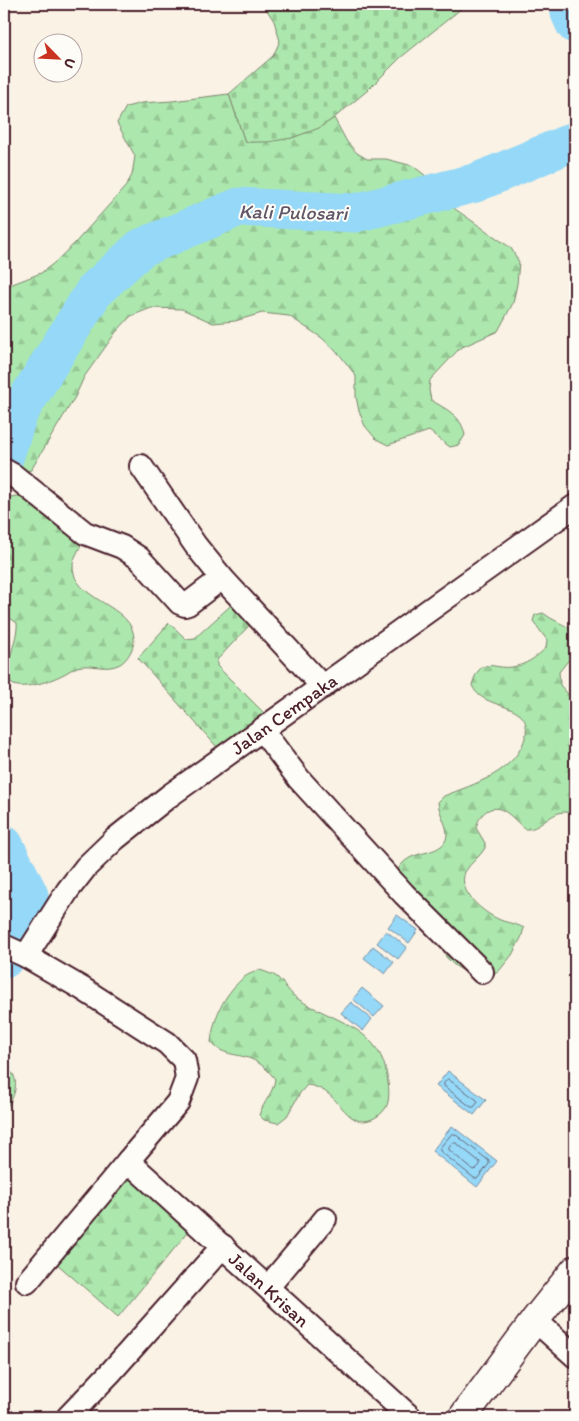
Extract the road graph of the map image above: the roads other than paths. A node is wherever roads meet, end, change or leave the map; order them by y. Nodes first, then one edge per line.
1 (141, 466) dead end
2 (8, 472) edge
3 (575, 506) edge
4 (222, 578) junction
5 (324, 687) junction
6 (262, 730) junction
7 (14, 951) edge
8 (482, 972) dead end
9 (128, 1161) junction
10 (326, 1218) dead end
11 (223, 1246) junction
12 (575, 1270) edge
13 (27, 1282) dead end
14 (268, 1287) junction
15 (535, 1320) junction
16 (575, 1356) edge
17 (68, 1417) edge
18 (410, 1417) edge
19 (463, 1417) edge

1 - 4 street
2 - 4 street
3 - 5 street, Jalan Cempaka
4 - 5 street
5 - 6 street, Jalan Cempaka
6 - 7 street, Jalan Cempaka
6 - 8 street
7 - 9 street
9 - 11 street, Jalan Krisan
9 - 13 street
10 - 14 street
11 - 14 street, Jalan Krisan
11 - 17 street
12 - 15 street
14 - 18 street, Jalan Krisan
15 - 16 street
15 - 19 street

